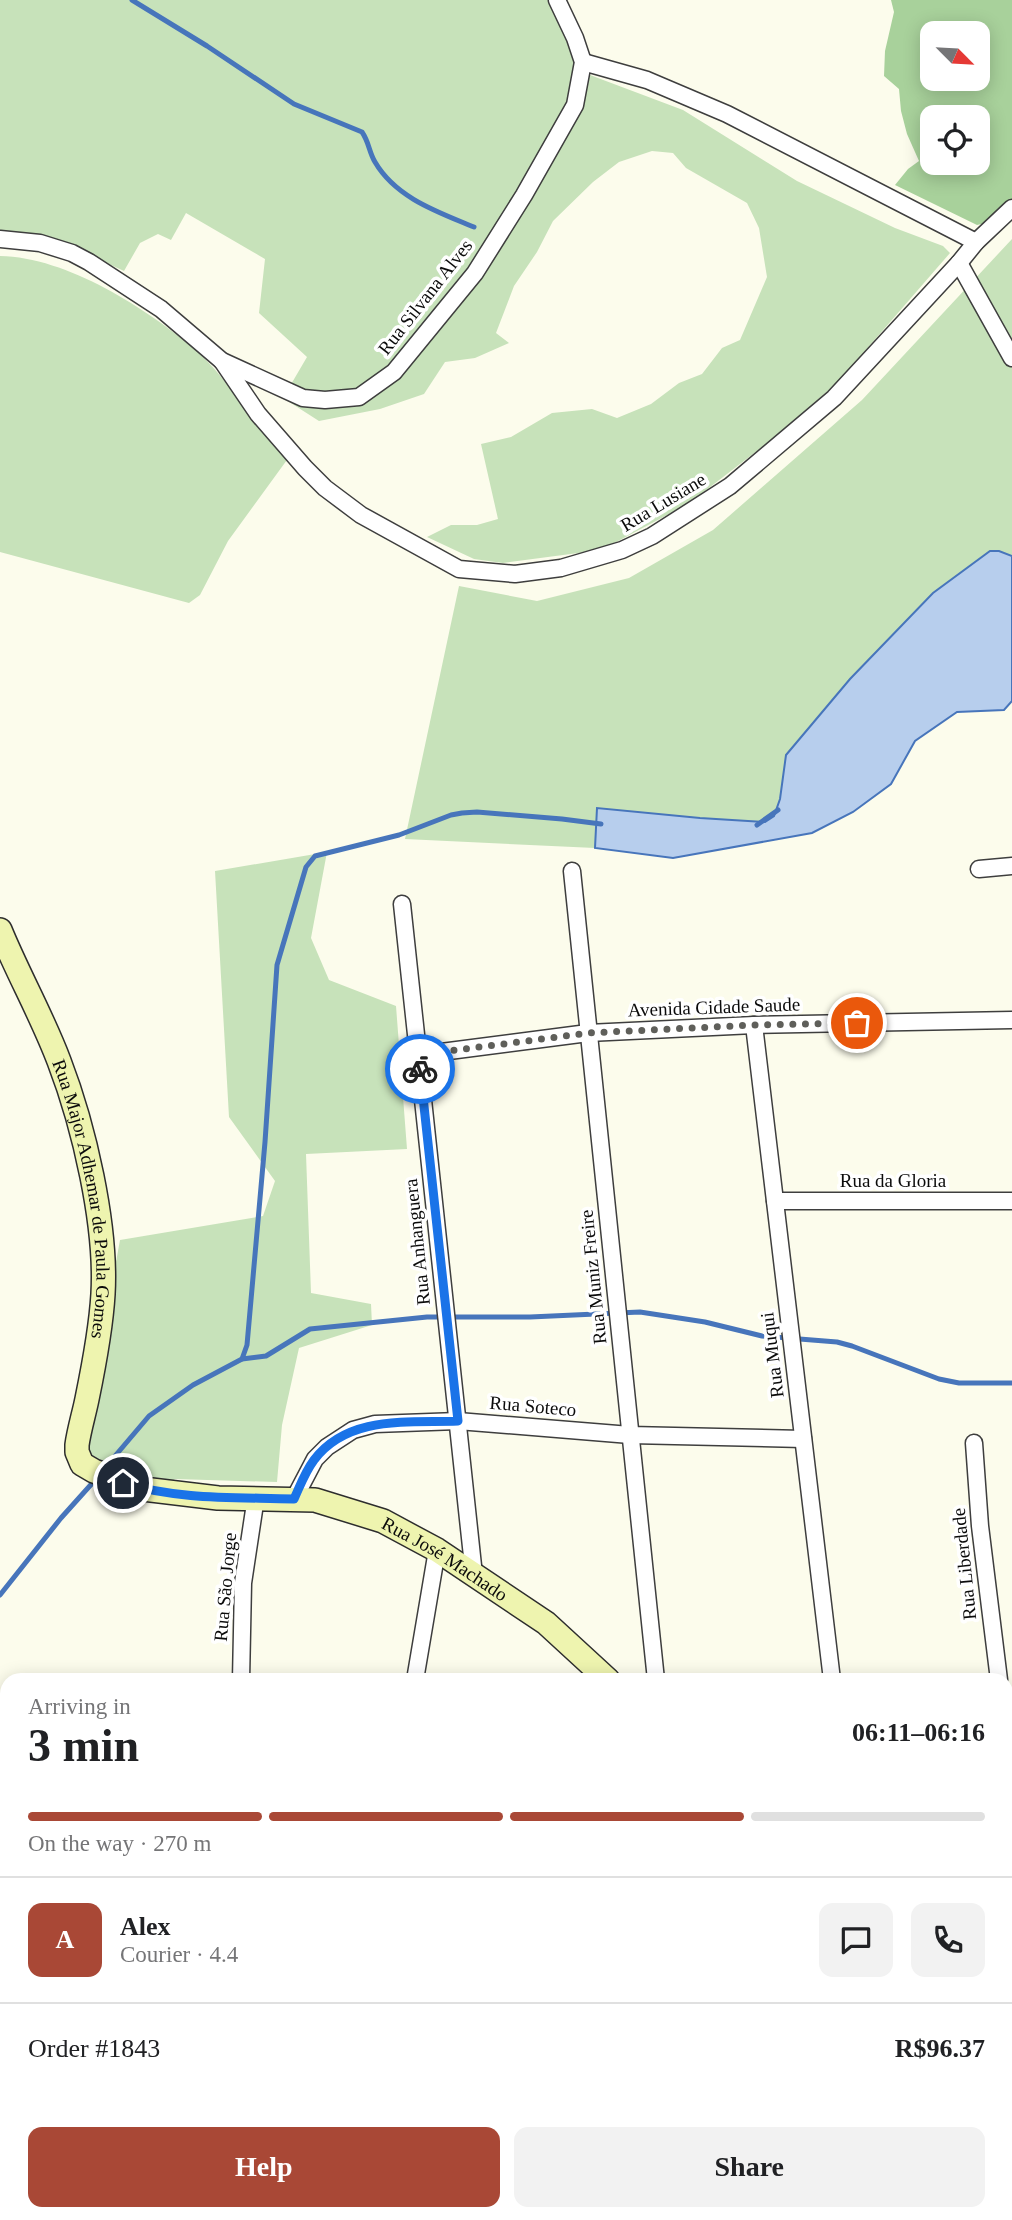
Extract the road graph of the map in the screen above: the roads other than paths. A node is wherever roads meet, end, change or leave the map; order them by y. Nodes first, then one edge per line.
1 (557, 0) edge
2 (583, 62) junction
3 (1012, 208) edge
4 (0, 239) edge
5 (976, 242) junction
6 (959, 263) junction
7 (1012, 358) edge
8 (222, 361) junction
9 (1012, 866) edge
10 (979, 869) dead end
11 (572, 871) dead end
12 (402, 904) dead end
13 (0, 930) edge
14 (1012, 1020) edge
15 (754, 1025) junction
16 (588, 1033) junction
17 (418, 1055) junction
18 (775, 1201) junction
19 (1012, 1201) edge
20 (458, 1421) junction
21 (630, 1435) junction
22 (803, 1439) junction
23 (974, 1443) dead end
24 (94, 1471) joint
25 (256, 1497) junction
26 (294, 1499) junction
27 (437, 1550) junction
28 (474, 1575) junction
29 (241, 1673) edge
30 (416, 1673) edge
31 (600, 1673) edge
32 (655, 1673) edge
33 (831, 1673) edge
34 (998, 1673) edge

1 - 2 street
2 - 5 street
2 - 8 street, Rua Silvana Alves
3 - 5 street, Rua Lusiane
4 - 8 street, Rua Silvana Alves
5 - 6 street, Rua Lusiane
6 - 7 street
6 - 8 street, Rua Lusiane
9 - 10 street
11 - 16 street, Rua Muniz Freire
12 - 17 street, Rua Anhanguera
13 - 24 street, Rua Major Adhemar de Paula Gomes
14 - 15 street, Avenida Cidade Saude
15 - 16 street, Avenida Cidade Saude
15 - 18 street, Rua Muqui
16 - 17 street, Avenida Cidade Saude
16 - 21 street, Rua Muniz Freire
17 - 20 street, Rua Anhanguera
18 - 19 street, Rua da Gloria
18 - 22 street, Rua Muqui
20 - 21 street, Rua Soteco
20 - 26 street, Rua Soteco
20 - 28 street, Rua Anhanguera
21 - 22 street, Rua Soteco
21 - 32 street, Rua Muniz Freire
22 - 33 street, Rua Muqui
23 - 34 street, Rua Liberdade
24 - 25 street, Rua José Machado
25 - 26 street, Rua José Machado
25 - 29 street, Rua São Jorge
26 - 27 street, Rua José Machado
27 - 28 street, Rua José Machado
27 - 30 street
28 - 31 street, Rua José Machado

